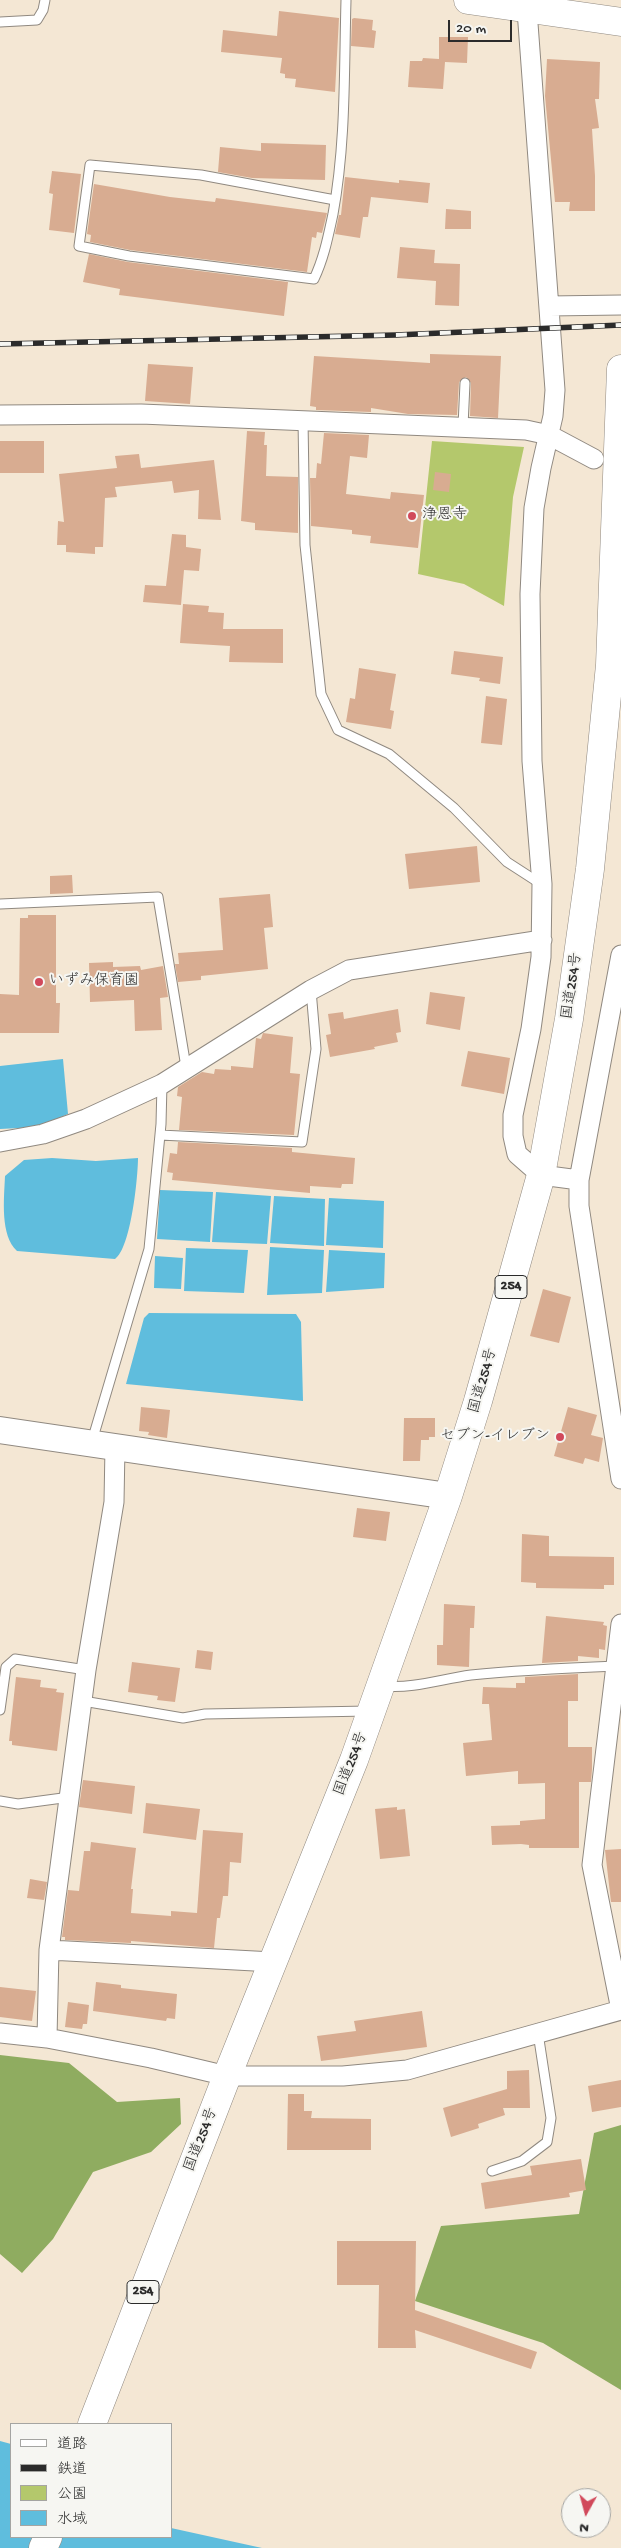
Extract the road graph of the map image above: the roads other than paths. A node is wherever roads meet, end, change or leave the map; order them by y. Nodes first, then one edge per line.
1 (45, 0) edge
2 (346, 0) edge
3 (468, 0) edge
4 (528, 10) junction
5 (0, 22) edge
6 (621, 22) edge
7 (335, 200) junction
8 (621, 305) edge
9 (549, 306) junction
10 (621, 369) edge
11 (465, 383) dead end
12 (0, 416) edge
13 (303, 419) junction
14 (463, 426) junction
15 (549, 434) junction
16 (594, 458) dead end
17 (542, 884) junction
18 (0, 904) edge
19 (542, 940) junction
20 (621, 955) edge
21 (311, 990) junction
22 (186, 1067) junction
23 (162, 1084) junction
24 (160, 1135) junction
25 (0, 1142) edge
26 (541, 1175) junction
27 (579, 1180) junction
28 (0, 1430) edge
29 (103, 1445) junction
30 (621, 1479) edge
31 (448, 1496) junction
32 (621, 1624) edge
33 (619, 1666) edge
34 (86, 1670) junction
35 (381, 1686) junction
36 (83, 1701) junction
37 (0, 1710) edge
38 (372, 1711) junction
39 (70, 1797) junction
40 (0, 1801) edge
41 (49, 1950) junction
42 (272, 1962) junction
43 (621, 2010) edge
44 (0, 2033) edge
45 (538, 2033) junction
46 (47, 2038) junction
47 (226, 2076) junction
48 (492, 2171) dead end
49 (92, 2423) edge

1 - 5 lane
2 - 7 lane
3 - 4 main road
4 - 6 main road
4 - 9 street
7 - 7 lane
8 - 9 street
9 - 15 street
10 - 26 main road, 国道254号 / 254
11 - 14 lane
12 - 13 street
13 - 14 street
13 - 17 lane
14 - 15 street
15 - 16 street
15 - 17 street
17 - 19 street
18 - 22 lane
19 - 21 street
19 - 26 street
20 - 27 street
21 - 22 street
21 - 24 lane
22 - 23 street
23 - 24 lane
23 - 25 street
24 - 29 lane
26 - 27 street
26 - 31 main road, 国道254号 / 254
27 - 30 street
28 - 29 street
29 - 31 street
29 - 34 street
31 - 35 main road, 国道254号 / 254
32 - 33 street
33 - 35 lane
33 - 43 street
34 - 36 street
34 - 37 lane
35 - 38 main road, 国道254号 / 254
36 - 38 lane
36 - 39 street
38 - 42 main road, 国道254号 / 254
39 - 40 lane
39 - 41 street
41 - 42 street
41 - 46 street
42 - 47 main road, 国道254号 / 254
43 - 45 street
44 - 46 street
45 - 47 street
45 - 48 lane
46 - 47 street
47 - 49 main road, 国道254号 / 254

